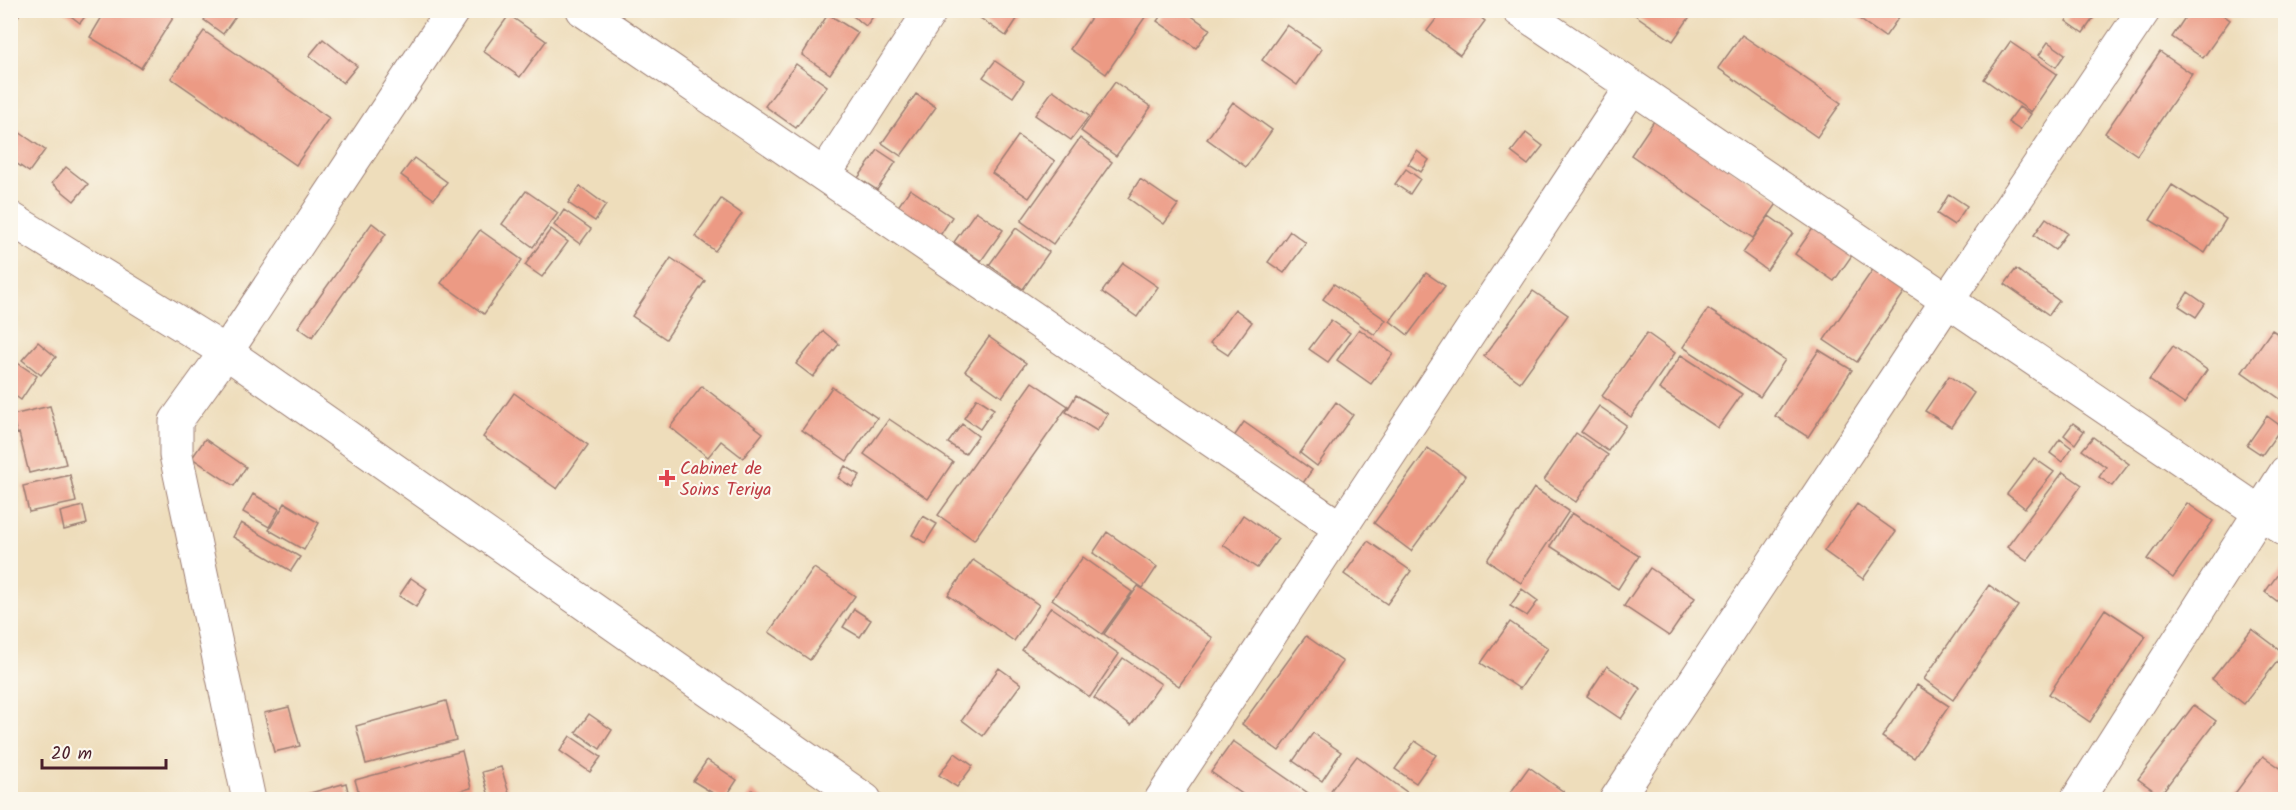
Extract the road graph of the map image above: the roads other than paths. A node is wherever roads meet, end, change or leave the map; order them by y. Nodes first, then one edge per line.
1 (453, 10) edge
2 (583, 10) edge
3 (931, 10) edge
4 (1519, 10) edge
5 (2144, 10) edge
6 (1632, 87) junction
7 (824, 176) junction
8 (10, 218) edge
9 (1947, 301) junction
10 (226, 352) junction
11 (2286, 472) edge
12 (2259, 512) junction
13 (1340, 528) junction
14 (2286, 530) edge
15 (249, 800) edge
16 (865, 800) edge
17 (1161, 800) edge
18 (1616, 800) edge
19 (2077, 800) edge

1 - 10 street
2 - 7 street
3 - 7 street
4 - 6 street
5 - 9 street
6 - 9 street
6 - 13 street
7 - 13 street
8 - 10 street
9 - 12 street
9 - 18 street
10 - 15 street
10 - 16 street
11 - 12 street
12 - 14 street
12 - 19 street
13 - 17 street

